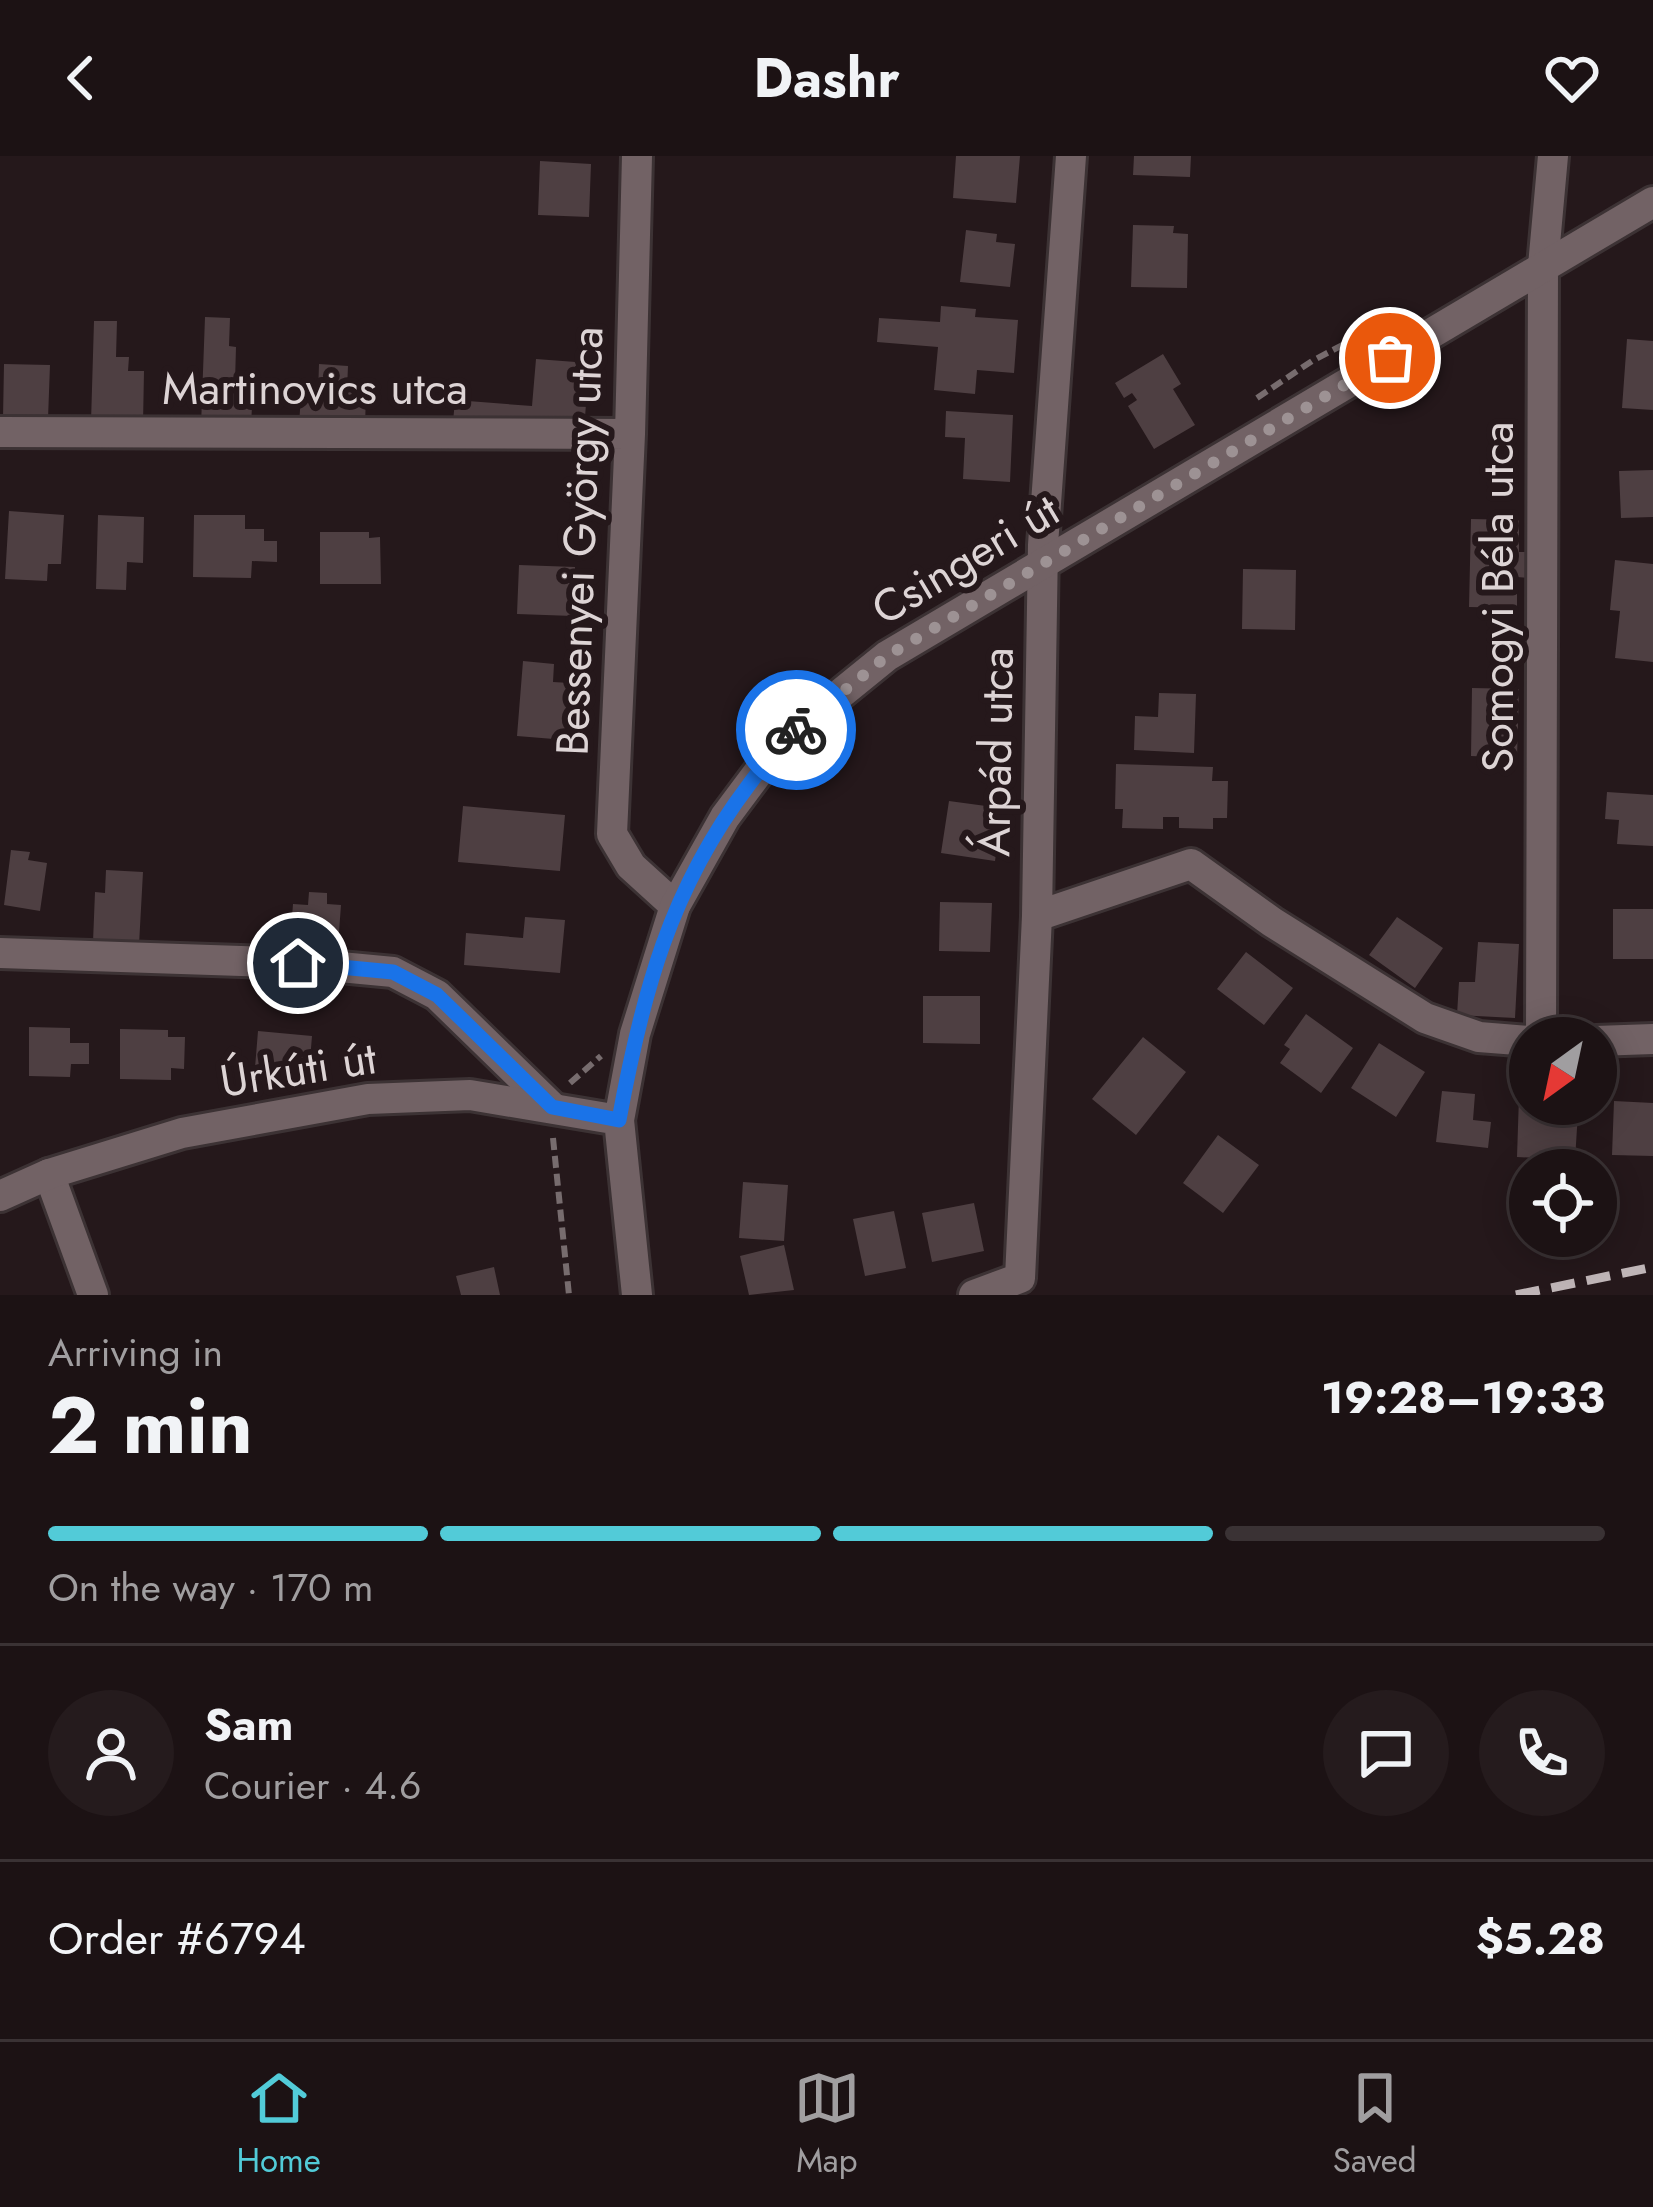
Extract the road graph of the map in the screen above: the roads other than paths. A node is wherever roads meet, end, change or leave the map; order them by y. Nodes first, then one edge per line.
1 (638, 156) edge
2 (1071, 156) edge
3 (1552, 156) edge
4 (1653, 202) edge
5 (1543, 266) junction
6 (0, 431) edge
7 (631, 434) junction
8 (1044, 564) junction
9 (675, 906) junction
10 (1037, 916) junction
11 (0, 952) edge
12 (1541, 1017) edge
13 (1509, 1039) edge
14 (1653, 1039) edge
15 (1617, 1040) edge
16 (552, 1107) junction
17 (619, 1120) junction
18 (49, 1174) junction
19 (0, 1196) edge
20 (92, 1295) edge
21 (637, 1295) edge
22 (974, 1295) edge

1 - 7 street, Bessenyei György utca
2 - 8 street, Árpád utca
3 - 5 street, Somogyi Béla utca
4 - 5 street, Csingeri út
5 - 8 street, Csingeri út
5 - 12 street, Somogyi Béla utca
6 - 7 street, Martinovics utca
7 - 9 street, Bessenyei György utca
8 - 9 street, Csingeri út
8 - 10 street, Árpád utca
9 - 17 street, Csingeri út
10 - 13 street
10 - 22 street, Árpád utca
11 - 16 street
14 - 15 street
16 - 17 street, Úrkúti út
16 - 18 street, Úrkúti út
17 - 21 street, Csingeri út
18 - 19 street, Úrkúti út
18 - 20 street

